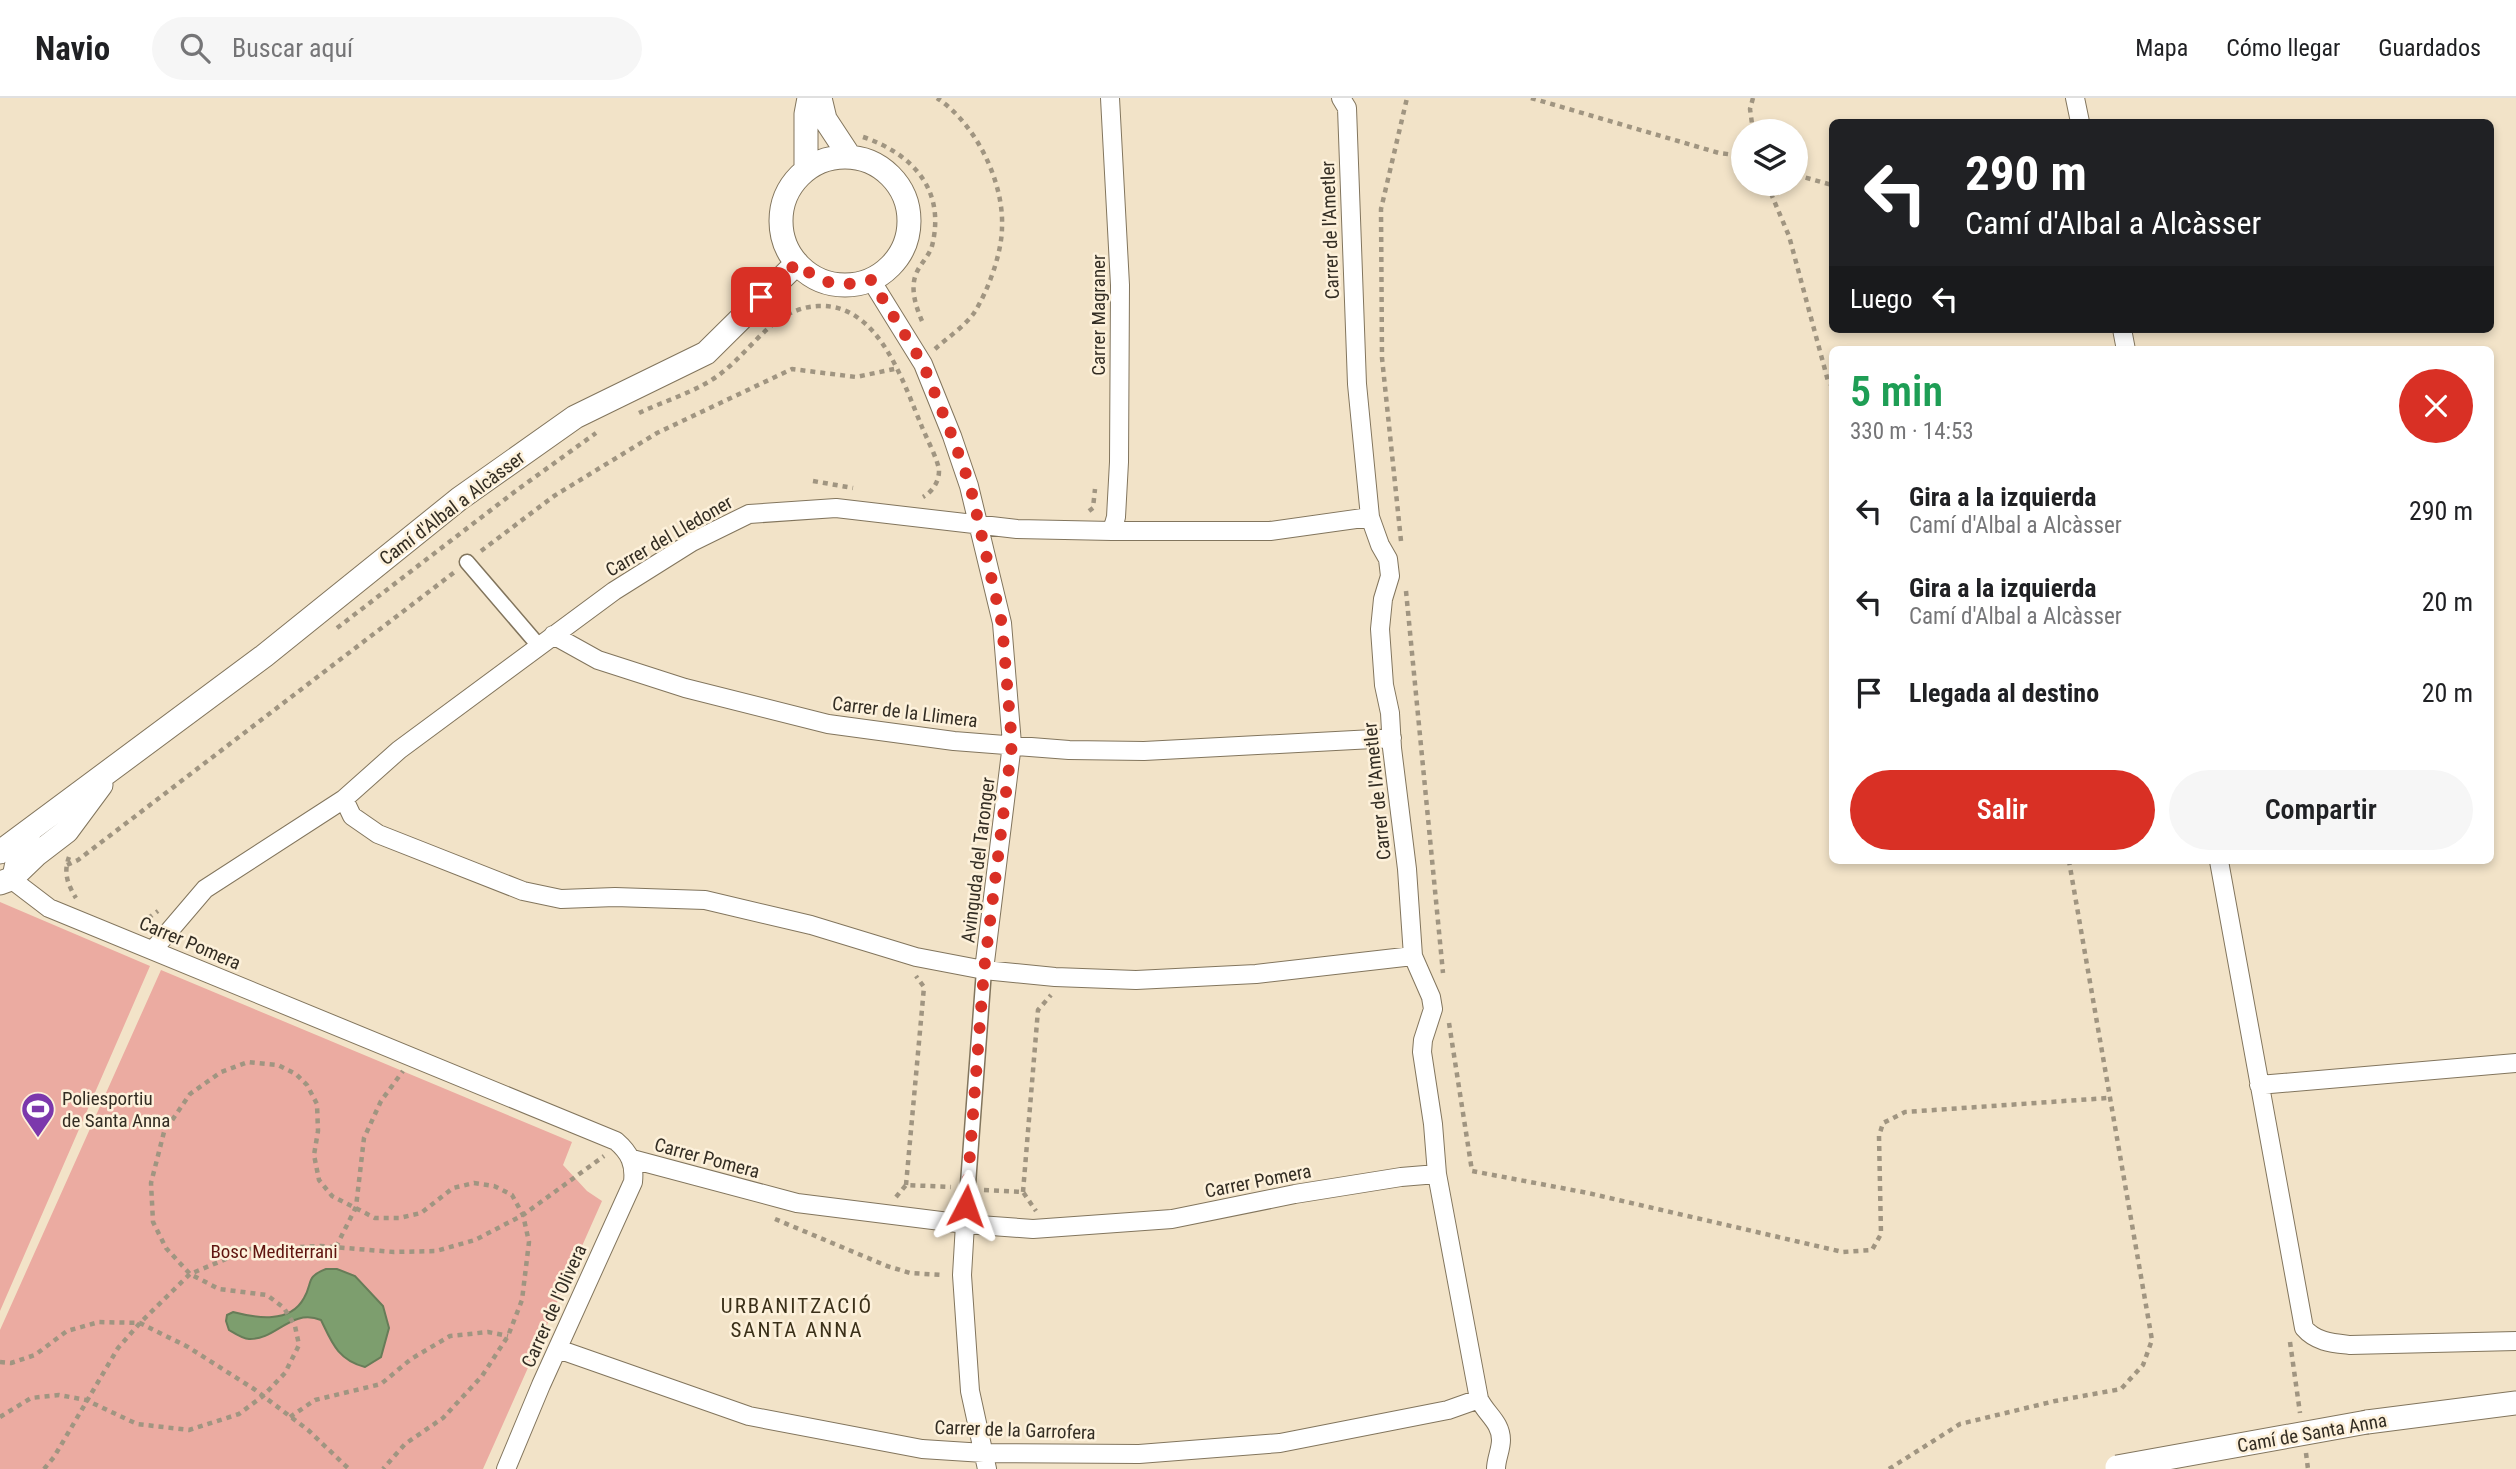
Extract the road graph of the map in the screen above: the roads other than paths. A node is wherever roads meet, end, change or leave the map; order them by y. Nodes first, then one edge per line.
1 (810, 98) edge
2 (820, 98) edge
3 (1110, 98) edge
4 (1342, 98) edge
5 (2075, 98) edge
6 (2079, 119) edge
7 (850, 157) junction
8 (806, 170) junction
9 (797, 263) junction
10 (871, 280) junction
11 (1370, 517) junction
12 (979, 523) junction
13 (1112, 531) junction
14 (467, 562) road end
15 (553, 635) junction
16 (539, 646) junction
17 (1392, 738) junction
18 (1012, 744) junction
19 (114, 768) junction
20 (344, 799) junction
21 (43, 818) junction
22 (0, 852) edge
23 (2220, 864) edge
24 (6, 881) edge
25 (153, 950) junction
26 (1413, 956) junction
27 (984, 970) junction
28 (2516, 1063) edge
29 (2259, 1086) junction
30 (632, 1160) junction
31 (1437, 1174) junction
32 (964, 1224) junction
33 (2516, 1341) edge
34 (558, 1349) junction
35 (1479, 1399) junction
36 (2516, 1404) edge
37 (985, 1461) edge
38 (2113, 1468) edge
39 (506, 1469) edge
40 (1496, 1469) edge

1 - 8 street
2 - 7 street
3 - 13 street, Carrer Magraner
4 - 11 street, Carrer de l'Ametler
5 - 6 street
7 - 8 street
7 - 10 street
8 - 9 street
9 - 10 street
9 - 19 street, Camí d'Albal a Alcàsser
10 - 12 street, Avinguda del Taronger
11 - 13 street, Carrer del Lledoner
11 - 17 street, Carrer de l'Ametler
12 - 13 street, Carrer del Lledoner
12 - 15 street, Carrer del Lledoner
12 - 18 street, Avinguda del Taronger
14 - 16 street
15 - 16 street, Carrer del Lledoner
15 - 18 street, Carrer de la Llimera
16 - 20 street, Carrer del Lledoner
17 - 18 street, Carrer de la Llimera
17 - 26 street, Carrer de l'Ametler
18 - 27 street, Avinguda del Taronger
19 - 21 street, Camí d'Albal a Alcàsser
19 - 24 street, Camí d'Albal a Alcàsser
20 - 25 street, Carrer del Lledoner
20 - 27 street
21 - 22 street, Camí d'Albal a Alcàsser
21 - 24 street
23 - 29 street
24 - 25 street, Carrer Pomera
25 - 30 street, Carrer Pomera
26 - 27 street
26 - 31 street, Carrer de l'Ametler
27 - 32 street, Avinguda del Taronger
28 - 29 street
29 - 33 street
30 - 32 street, Carrer Pomera
30 - 34 street, Carrer de l'Olivera
31 - 32 street, Carrer Pomera
31 - 35 street, Carrer de l'Ametler
32 - 37 street, Avinguda del Taronger
34 - 37 street, Carrer de la Garrofera
34 - 39 street, Carrer de l'Olivera
35 - 37 street, Carrer de la Garrofera
35 - 40 street, Carrer de l'Ametler
36 - 38 street, Camí de Santa Anna, bridge

